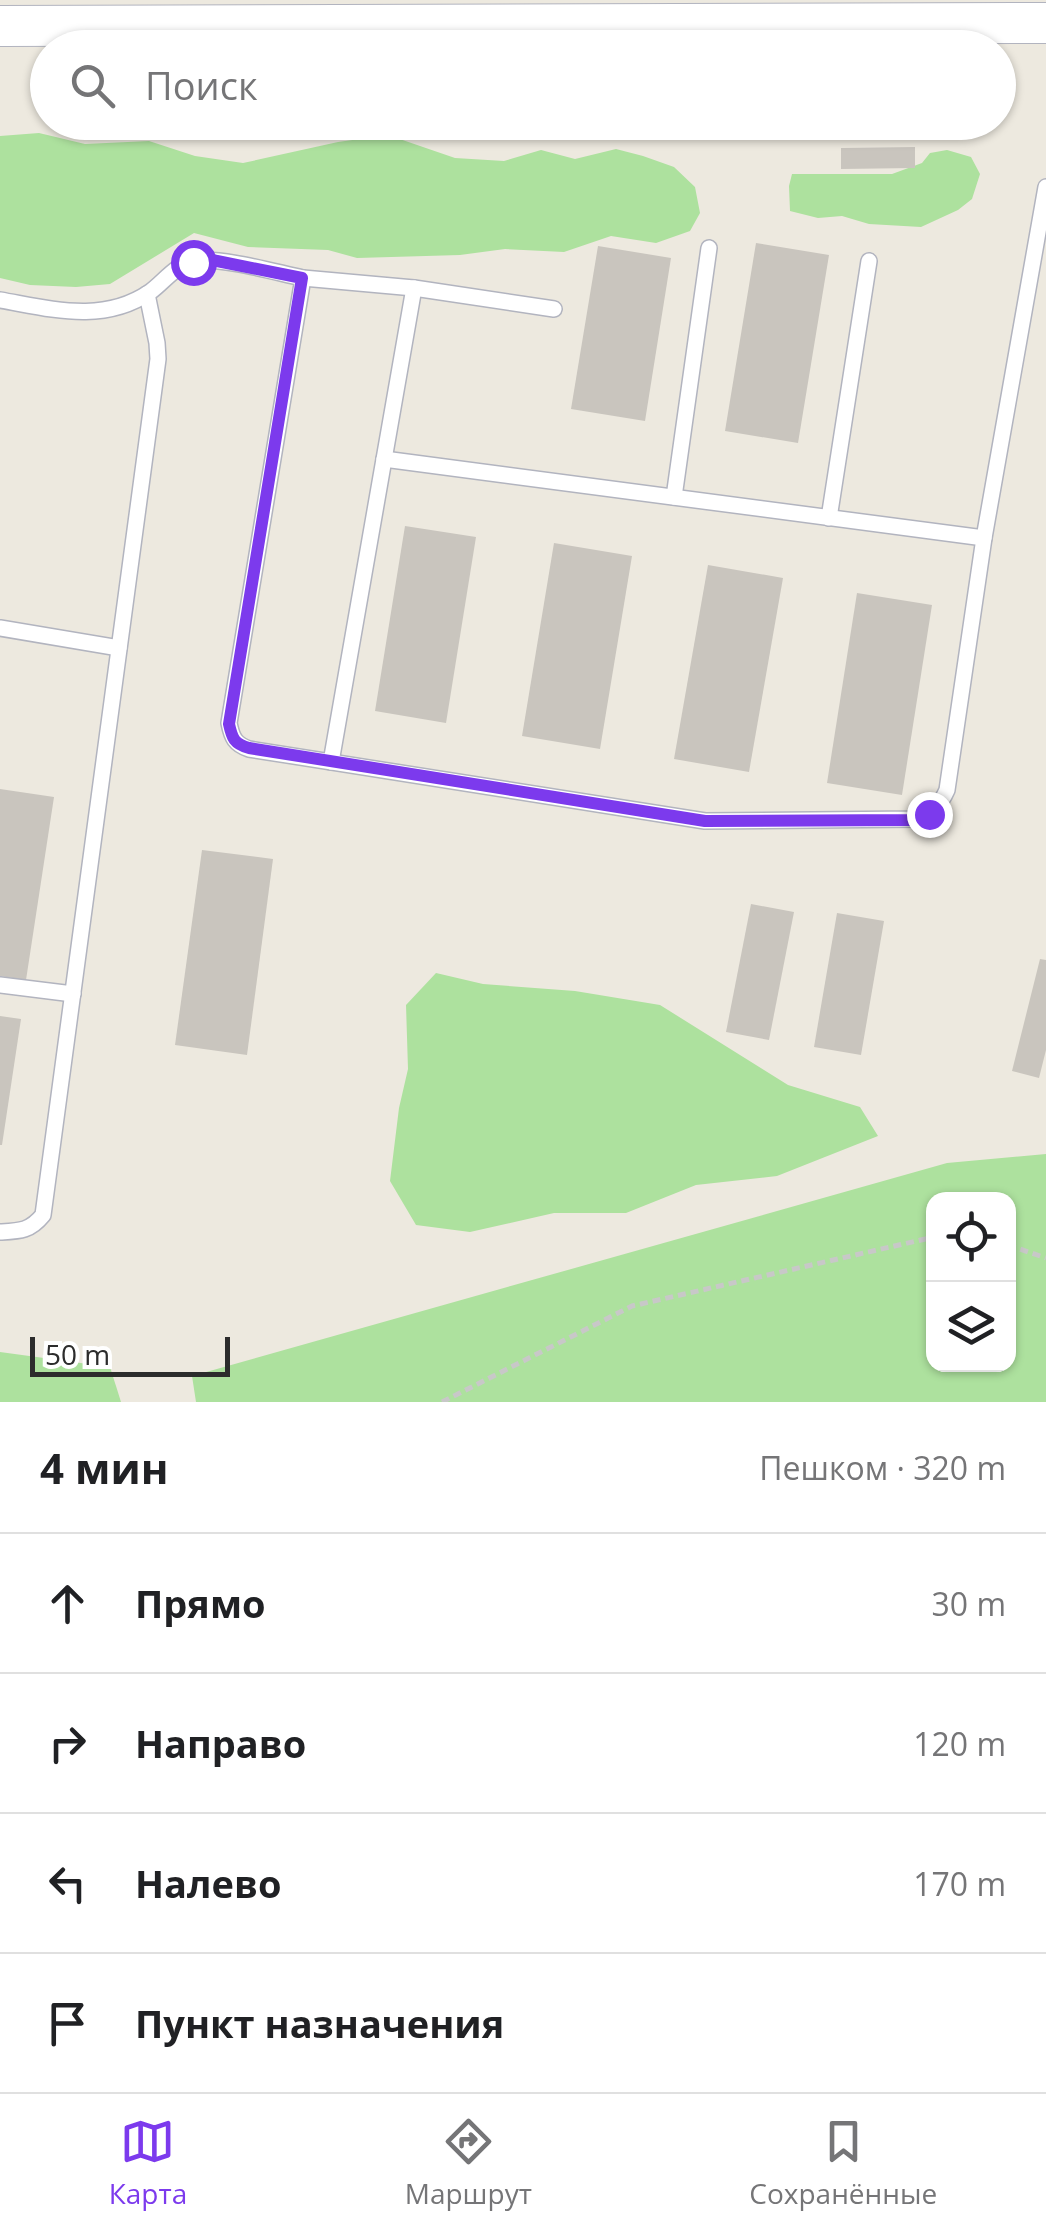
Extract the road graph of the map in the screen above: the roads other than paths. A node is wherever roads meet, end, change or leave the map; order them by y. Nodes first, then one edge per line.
1 (1042, 19) edge
2 (0, 26) edge
3 (1046, 186) edge
4 (709, 248) dead end
5 (868, 261) dead end
6 (302, 278) junction
7 (414, 288) junction
8 (147, 294) junction
9 (0, 300) edge
10 (554, 309) dead end
11 (384, 459) junction
12 (674, 497) junction
13 (829, 518) junction
14 (984, 538) junction
15 (0, 628) edge
16 (119, 648) junction
17 (331, 762) junction
18 (0, 984) edge
19 (73, 994) junction
20 (0, 1232) edge

1 - 2 street
3 - 14 lane
4 - 12 lane
5 - 13 lane
6 - 7 lane
6 - 8 lane
6 - 17 lane
7 - 10 lane
7 - 11 lane
8 - 9 lane
8 - 16 lane
11 - 12 lane
11 - 17 lane
12 - 13 lane
13 - 14 lane
14 - 17 lane
15 - 16 lane
16 - 19 lane
18 - 19 lane
19 - 20 lane

